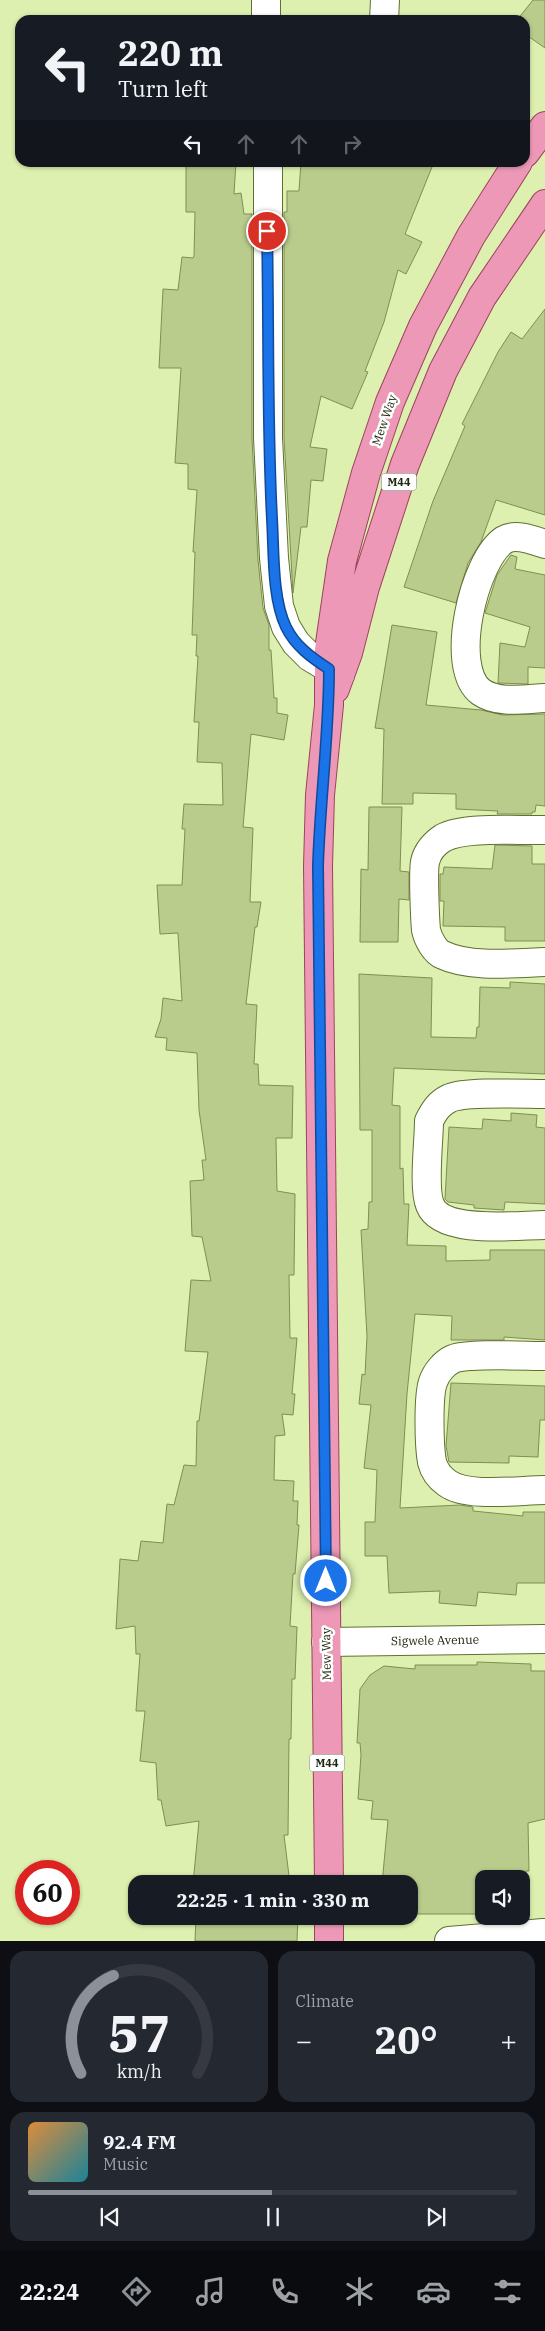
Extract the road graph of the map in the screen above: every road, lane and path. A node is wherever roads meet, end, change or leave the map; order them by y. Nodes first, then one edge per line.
1 (266, 0) edge
2 (384, 0) edge
3 (266, 15) edge
4 (384, 15) edge
5 (545, 126) edge
6 (530, 146) edge
7 (268, 167) edge
8 (515, 167) edge
9 (545, 204) edge
10 (545, 544) edge
11 (334, 672) junction
12 (545, 698) edge
13 (545, 830) edge
14 (545, 962) edge
15 (545, 1094) edge
16 (545, 1225) edge
17 (545, 1356) edge
18 (545, 1490) edge
19 (545, 1639) edge
20 (326, 1642) junction
21 (329, 1875) edge
22 (329, 1925) edge
23 (544, 1930) edge
24 (329, 1941) edge
25 (449, 1941) edge

1 - 3 street
2 - 4 street
5 - 6 main road
7 - 11 street
8 - 11 main road, Mew Way / M44
9 - 11 main road, Mew Way / M44
10 - 12 street
11 - 20 main road, Mew Way / M44
13 - 14 street
15 - 16 street
17 - 18 street
19 - 20 street, Sigwele Avenue
20 - 21 main road, Mew Way / M44
22 - 24 main road
23 - 25 street

